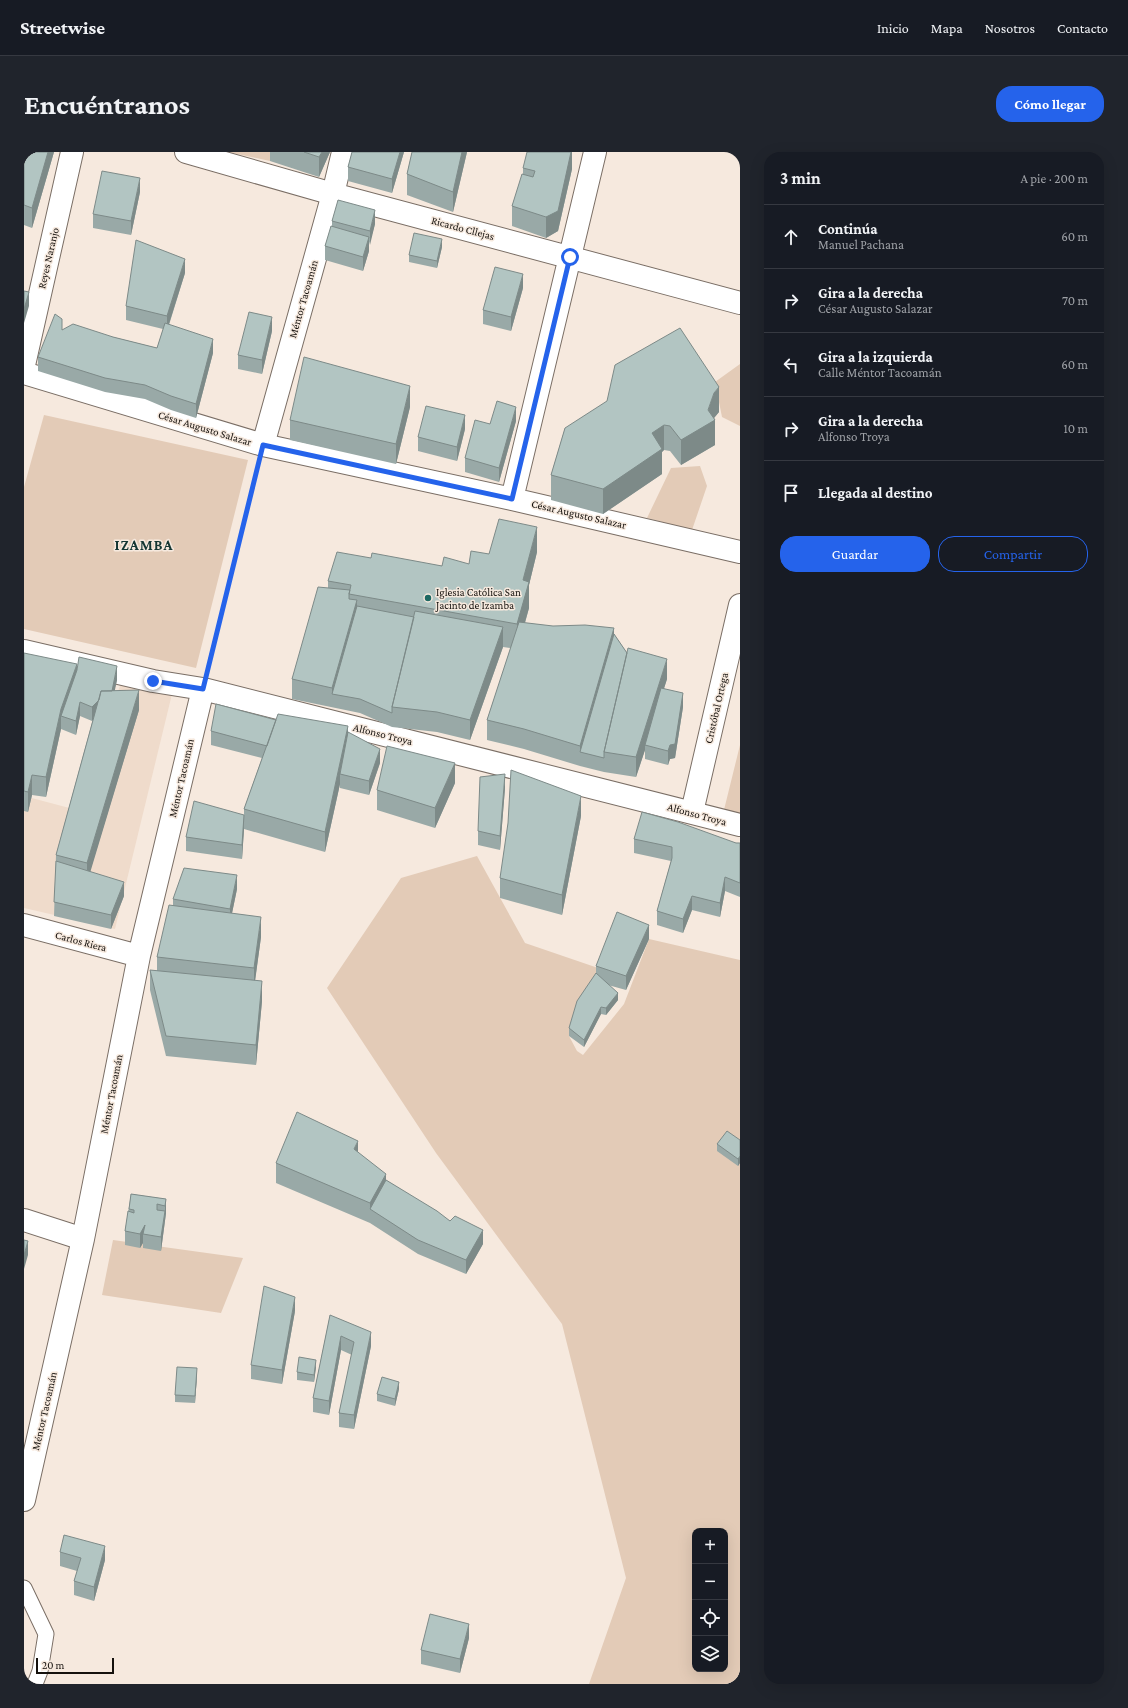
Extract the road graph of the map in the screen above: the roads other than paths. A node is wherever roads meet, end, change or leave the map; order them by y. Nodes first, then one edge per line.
1 (72, 152) edge
2 (186, 152) edge
3 (343, 152) edge
4 (595, 152) edge
5 (333, 194) junction
6 (570, 257) junction
7 (740, 303) edge
8 (24, 365) edge
9 (24, 373) edge
10 (263, 445) junction
11 (512, 499) junction
12 (740, 552) edge
13 (740, 605) edge
14 (24, 651) edge
15 (203, 689) junction
16 (692, 812) junction
17 (740, 825) edge
18 (24, 925) edge
19 (139, 956) junction
20 (24, 1220) edge
21 (83, 1239) junction
22 (24, 1500) edge
23 (24, 1588) edge
24 (35, 1684) edge

1 - 8 street, Reyes Naranjo
2 - 5 street, Ricardo Cllejas
3 - 5 street, Méntor Tacoamán
4 - 6 street
5 - 6 street, Ricardo Cllejas
5 - 10 street, Méntor Tacoamán
6 - 7 street, Ricardo Cllejas
6 - 11 street
9 - 10 street, César Augusto Salazar
10 - 11 street, César Augusto Salazar
11 - 12 street, César Augusto Salazar
13 - 16 street, Cristóbal Ortega
14 - 15 street, Alfonso Troya
15 - 16 street, Alfonso Troya
15 - 19 street, Méntor Tacoamán
16 - 17 street, Alfonso Troya
18 - 19 street, Carlos Riera
19 - 21 street, Méntor Tacoamán
20 - 21 street
21 - 22 street, Méntor Tacoamán
23 - 24 lane

